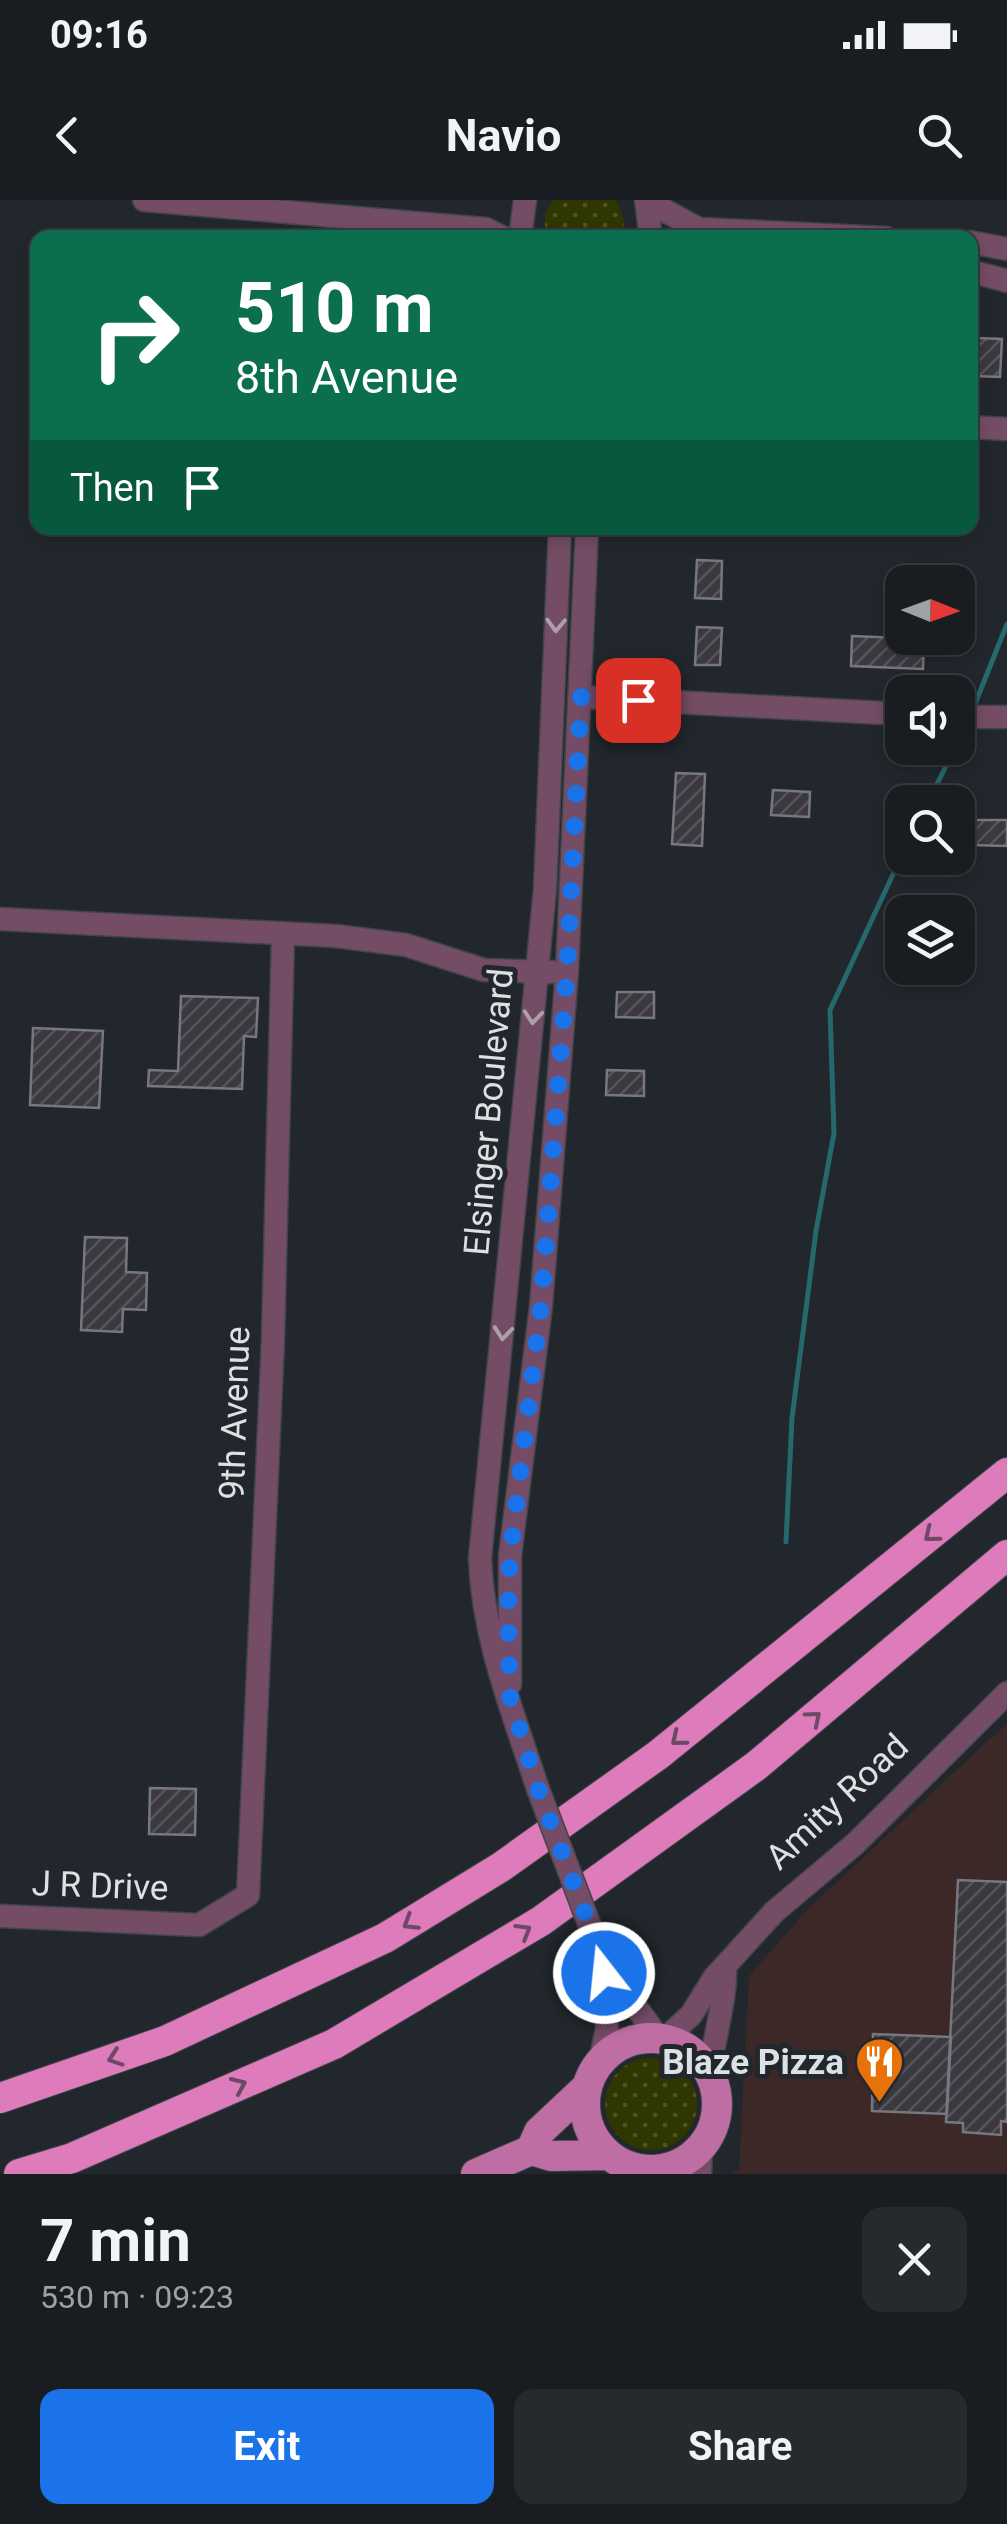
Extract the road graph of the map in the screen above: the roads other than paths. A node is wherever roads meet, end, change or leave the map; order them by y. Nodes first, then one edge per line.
1 (144, 200) edge
2 (525, 200) edge
3 (646, 201) edge
4 (490, 230) edge
5 (521, 230) edge
6 (649, 230) edge
7 (720, 230) edge
8 (978, 243) edge
9 (1007, 248) edge
10 (978, 273) edge
11 (1007, 281) edge
12 (978, 428) edge
13 (1007, 430) edge
14 (560, 535) edge
15 (587, 535) edge
16 (581, 697) junction
17 (885, 713) edge
18 (975, 717) edge
19 (1007, 717) edge
20 (0, 920) edge
21 (282, 934) junction
22 (567, 971) junction
23 (536, 972) junction
24 (522, 1146) junction
25 (541, 1306) junction
26 (1007, 1474) edge
27 (1007, 1555) edge
28 (1007, 1693) edge
29 (510, 1697) junction
30 (248, 1895) joint
31 (0, 1916) edge
32 (604, 1963) junction
33 (724, 1971) junction
34 (662, 2037) junction
35 (710, 2072) junction
36 (593, 2074) junction
37 (0, 2098) edge
38 (531, 2150) junction
39 (608, 2155) junction
40 (700, 2161) edge
41 (640, 2172) edge
42 (18, 2174) edge
43 (476, 2174) edge

1 - 4 street
2 - 5 street
3 - 6 street
3 - 7 street
8 - 9 street
10 - 11 street
12 - 13 street
14 -> 23 street, Elsinger Boulevard
15 - 16 street, Elsinger Boulevard
16 - 17 street
16 - 22 street, Elsinger Boulevard
18 - 19 street
20 - 21 street
21 - 23 street
21 - 30 street, 9th Avenue
22 - 23 street
22 - 25 street, Elsinger Boulevard
23 -> 24 street, Elsinger Boulevard
24 - 25 street
24 -> 29 street, Elsinger Boulevard
25 - 29 street, Elsinger Boulevard
26 -> 37 highway
42 -> 27 highway
28 - 33 street, Amity Road
29 - 32 street, Elsinger Boulevard, bridge
30 - 31 street, J R Drive
32 - 34 street, Elsinger Boulevard
32 - 36 street, Elsinger Boulevard
33 - 34 street, Amity Road
33 - 35 street
34 - 35 main road
34 - 36 main road
35 - 40 main road
36 - 38 main road
36 - 39 main road
38 - 39 main road
38 - 43 main road
39 - 41 main road
40 - 41 main road

